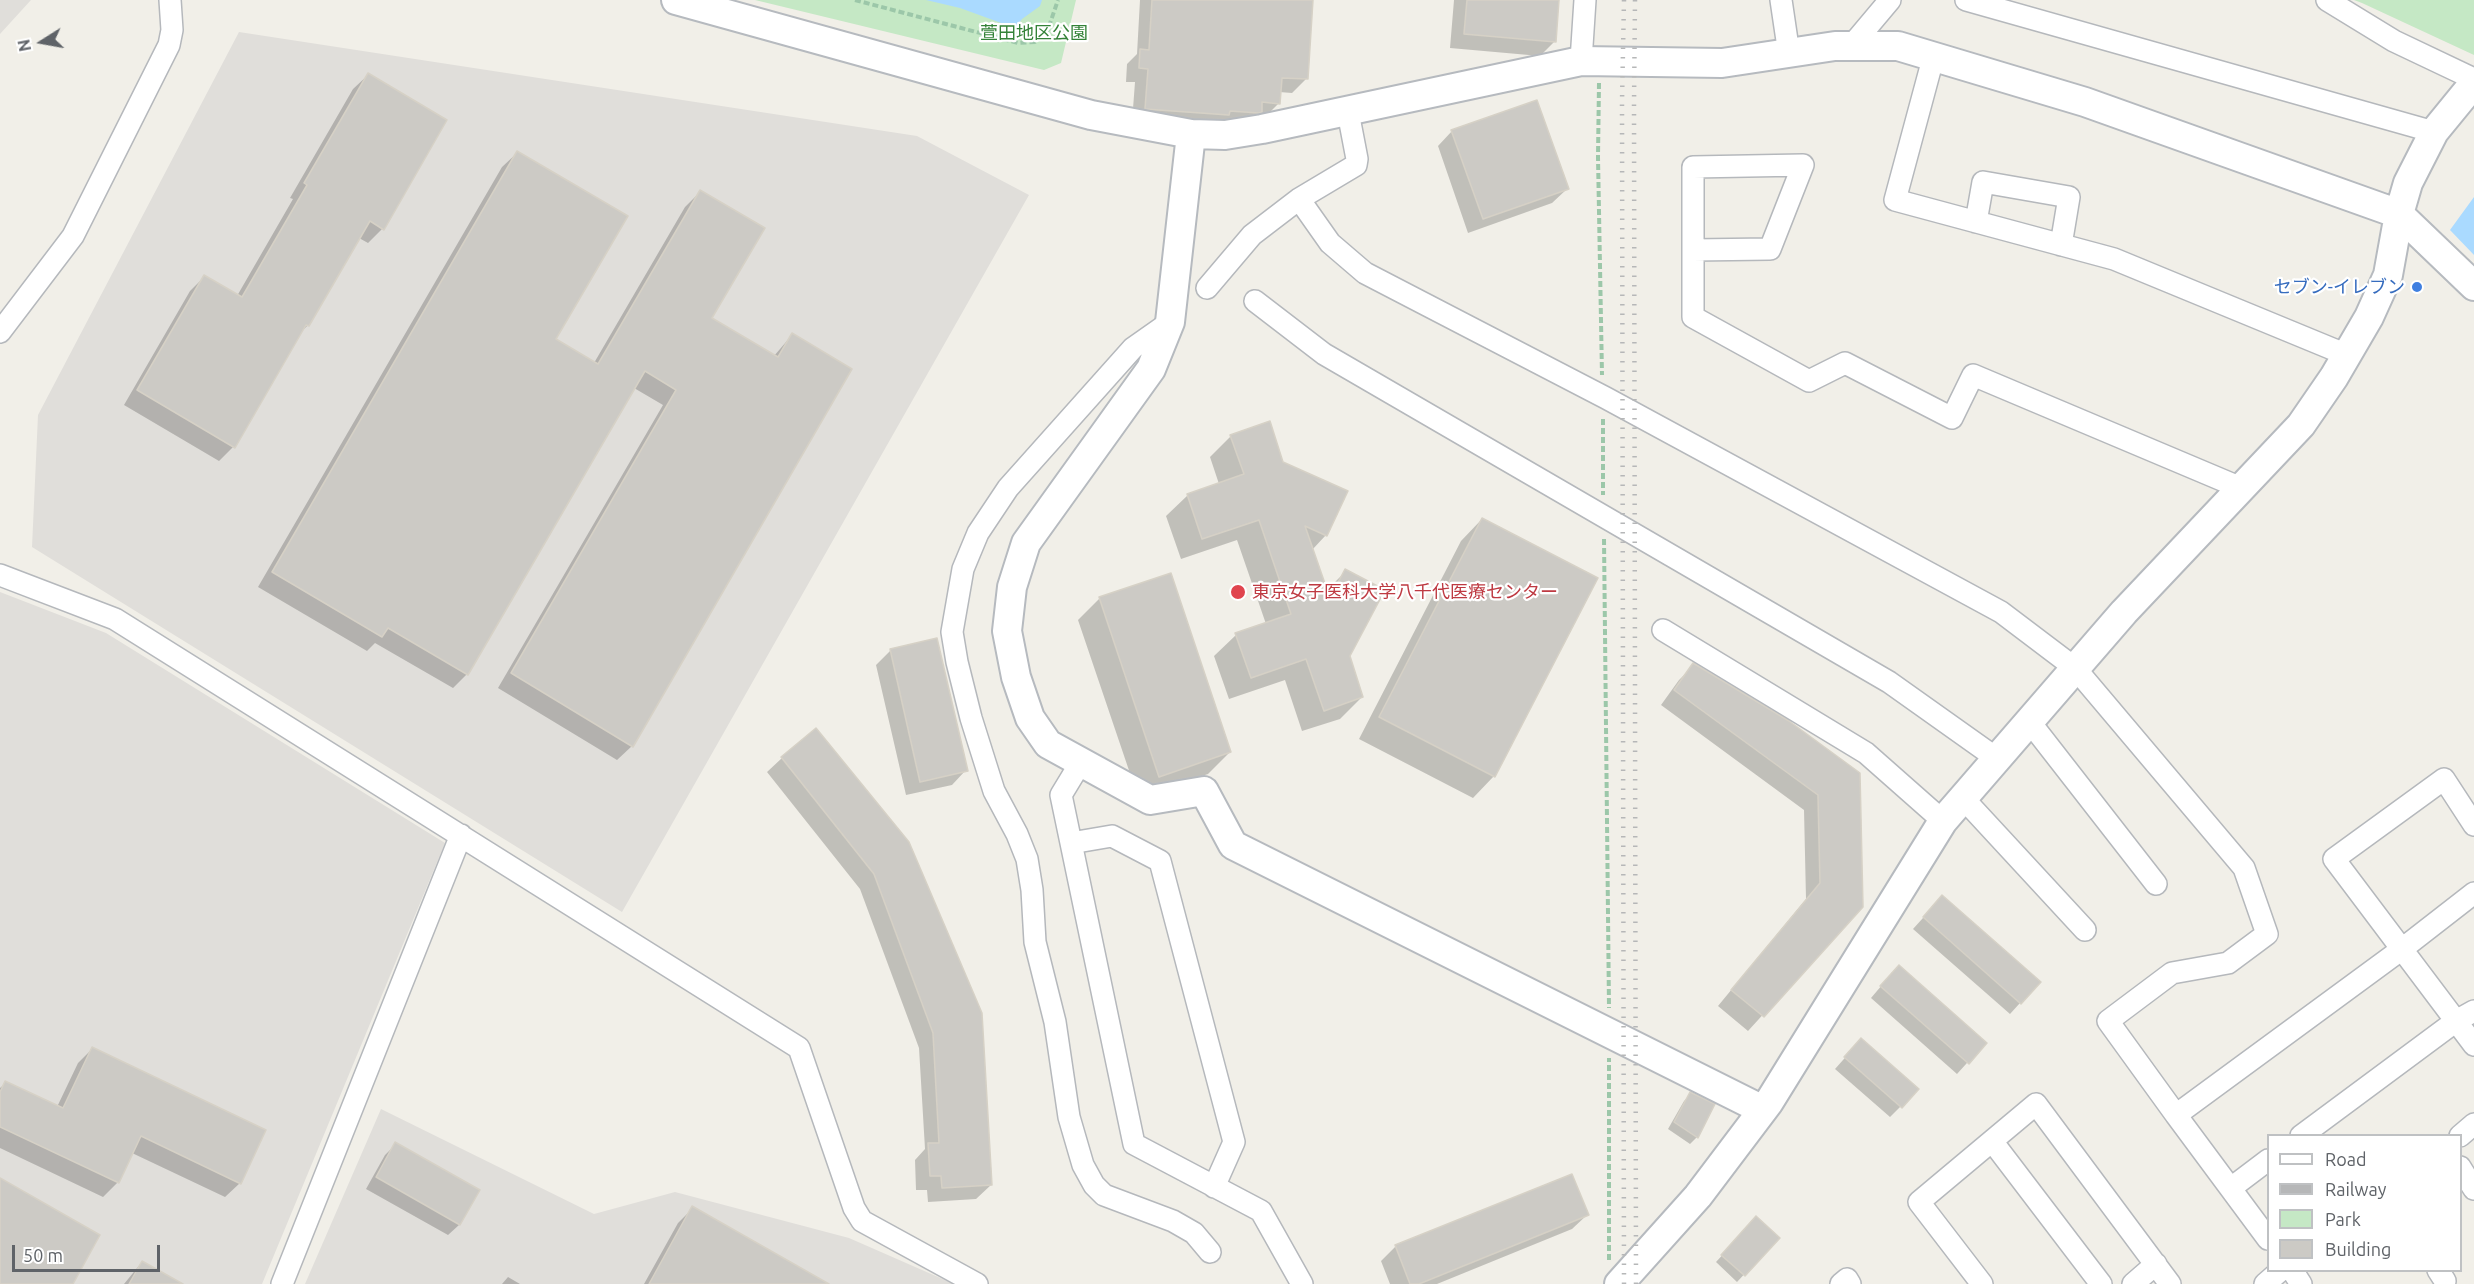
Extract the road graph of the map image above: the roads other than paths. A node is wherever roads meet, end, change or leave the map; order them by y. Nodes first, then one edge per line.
1 (170, 0) edge
2 (676, 0) edge
3 (1585, 0) edge
4 (1781, 0) edge
5 (1890, 0) edge
6 (1966, 0) edge
7 (2327, 0) edge
8 (1853, 44) junction
9 (1789, 54) junction
10 (1934, 55) junction
11 (1590, 61) junction
12 (2474, 81) edge
13 (1348, 112) junction
14 (2434, 132) junction
15 (1191, 134) junction
16 (1299, 199) junction
17 (2399, 214) junction
18 (1976, 222) junction
19 (2061, 245) junction
20 (1693, 250) junction
21 (2474, 286) edge
22 (1207, 288) dead end
23 (1255, 301) dead end
24 (1170, 322) junction
25 (0, 332) edge
26 (2347, 355) junction
27 (2241, 488) junction
28 (0, 575) edge
29 (1663, 630) dead end
30 (2076, 668) junction
31 (2029, 721) junction
32 (1996, 758) junction
33 (1080, 762) junction
34 (1962, 797) junction
35 (1943, 821) junction
36 (2474, 825) edge
37 (461, 835) junction
38 (1071, 843) junction
39 (2156, 884) dead end
40 (2474, 893) edge
41 (2085, 930) dead end
42 (2402, 949) junction
43 (2465, 1016) edge
44 (2474, 1045) edge
45 (1763, 1110) junction
46 (2176, 1114) junction
47 (2474, 1124) edge
48 (2304, 1134) edge
49 (2462, 1134) edge
50 (1992, 1141) junction
51 (2267, 1161) edge
52 (2462, 1170) edge
53 (1214, 1187) junction
54 (2231, 1188) junction
55 (2474, 1189) edge
56 (2267, 1238) edge
57 (1210, 1252) dead end
58 (2156, 1264) junction
59 (1614, 1272) edge
60 (2279, 1272) edge
61 (282, 1284) edge
62 (977, 1284) edge
63 (1302, 1284) edge
64 (1841, 1284) edge
65 (1850, 1284) edge
66 (1982, 1284) edge
67 (2101, 1284) edge
68 (2133, 1284) edge
69 (2170, 1284) edge
70 (2265, 1284) edge

1 - 25 street
2 - 15 street
3 - 11 street
4 - 9 street
5 - 8 street
6 - 14 street
7 - 12 street
8 - 9 street
8 - 10 street
9 - 11 street
10 - 17 street
10 - 18 street
11 - 13 street
12 - 14 street
13 - 15 street
13 - 16 street
14 - 17 street
15 - 24 street
16 - 22 street
16 - 30 street
17 - 21 street
17 - 26 street
18 - 19 street
18 - 19 street
19 - 26 street
20 - 20 street
20 - 27 street
23 - 32 street
24 - 33 street
24 - 57 street
26 - 27 street
27 - 30 street
28 - 37 street
29 - 35 street
30 - 31 street
30 - 46 street
31 - 32 street
31 - 39 street
32 - 34 street
33 - 38 street
33 - 45 street
34 - 35 street
34 - 41 street
35 - 45 street
36 - 42 street
37 - 61 street
37 - 62 street
38 - 53 street
38 - 53 street
40 - 42 street
42 - 43 street
42 - 46 street
43 - 44 street
43 - 48 street
45 - 59 street
46 - 54 street
47 - 49 street
50 - 58 street
50 - 66 street
50 - 67 street
51 - 54 street
52 - 55 street
53 - 63 street
54 - 56 street
58 - 68 street
58 - 69 street
60 - 70 street
64 - 65 street

